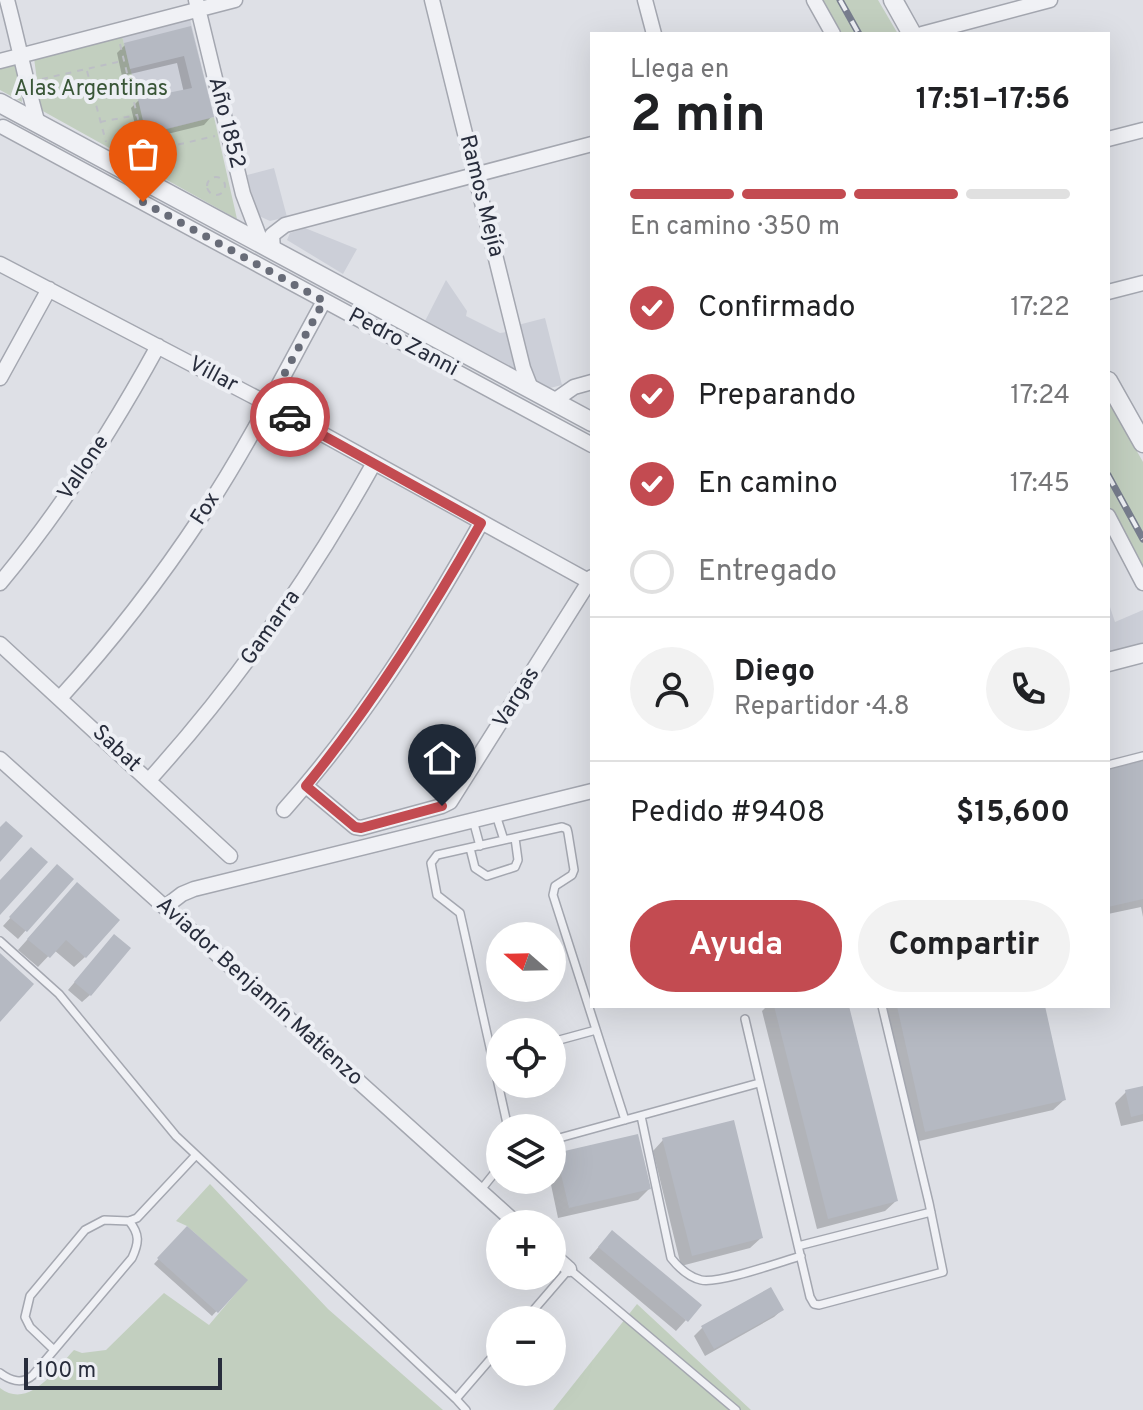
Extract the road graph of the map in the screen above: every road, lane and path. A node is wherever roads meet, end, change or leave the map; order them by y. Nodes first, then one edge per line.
1 (7, 0) edge
2 (235, 0) edge
3 (432, 0) edge
4 (645, 0) edge
5 (814, 0) edge
6 (893, 0) edge
7 (1050, 0) edge
8 (197, 4) edge
9 (116, 30) junction
10 (653, 32) edge
11 (832, 32) edge
12 (911, 32) edge
13 (930, 32) edge
14 (21, 53) junction
15 (0, 61) edge
16 (124, 61) junction
17 (87, 70) junction
18 (26, 83) junction
19 (0, 103) edge
20 (19, 113) junction
21 (137, 115) junction
22 (98, 122) junction
23 (38, 124) junction
24 (1, 130) edge
25 (1143, 130) edge
26 (228, 133) junction
27 (1110, 138) edge
28 (590, 145) edge
29 (114, 165) junction
30 (476, 175) junction
31 (214, 177) joint
32 (267, 247) junction
33 (0, 264) edge
34 (1143, 283) edge
35 (49, 289) junction
36 (1110, 291) edge
37 (324, 301) junction
38 (158, 346) junction
39 (0, 378) edge
40 (590, 383) edge
41 (1110, 384) edge
42 (532, 391) junction
43 (554, 401) junction
44 (268, 404) junction
45 (590, 421) edge
46 (1143, 441) edge
47 (590, 444) edge
48 (374, 463) junction
49 (1110, 520) edge
50 (481, 523) junction
51 (590, 579) edge
52 (590, 582) edge
53 (0, 583) edge
54 (1143, 583) edge
55 (0, 644) edge
56 (1143, 653) edge
57 (1110, 661) edge
58 (60, 698) junction
59 (1143, 756) edge
60 (0, 759) edge
61 (1110, 764) edge
62 (149, 780) junction
63 (306, 786) junction
64 (590, 792) edge
65 (284, 810) dead end
66 (496, 815) junction
67 (473, 820) junction
68 (515, 838) junction
69 (504, 840) junction
70 (480, 846) junction
71 (470, 848) junction
72 (230, 856) dead end
73 (165, 907) junction
74 (0, 941) edge
75 (882, 1008) edge
76 (486, 1018) edge
77 (745, 1019) dead end
78 (596, 1030) junction
79 (566, 1038) edge
80 (759, 1083) junction
81 (641, 1116) junction
82 (625, 1120) junction
83 (566, 1136) edge
84 (196, 1155) junction
85 (486, 1184) edge
86 (480, 1191) junction
87 (501, 1210) edge
88 (931, 1212) junction
89 (129, 1221) junction
90 (798, 1246) junction
91 (801, 1256) junction
92 (566, 1266) edge
93 (569, 1269) junction
94 (537, 1306) edge
95 (53, 1349) junction
96 (486, 1364) edge
97 (0, 1373) edge
98 (456, 1399) junction
99 (466, 1410) edge
100 (736, 1410) edge

1 - 14 street
2 - 8 street
3 - 30 street, Ramos Mejía
4 - 10 street
5 - 11 street
6 - 12 street
7 - 13 street
8 - 9 street
8 - 26 street, Año 1852
9 - 14 street
9 - 16 path
14 - 15 street
14 - 18 street
16 - 17 path
16 - 21 path
17 - 18 path
17 - 22 path
18 - 23 street
19 - 20 street
20 - 23 street
20 - 24 street
21 - 22 path
21 - 26 path
22 - 29 path
23 - 29 street
24 - 37 street, Pedro Zanni
25 - 27 street
26 - 32 street, Año 1852
28 - 30 street
29 - 32 street
30 - 32 street
30 - 42 street, Ramos Mejía
31 - 31 path
32 - 42 street
33 - 35 street, Villar
34 - 36 street
35 - 38 street, Villar
35 - 39 street
37 - 44 street, Fox
37 - 47 street, Pedro Zanni
38 - 44 street, Villar
38 - 53 street, Vallone
40 - 43 street
41 - 46 street
42 - 43 street
43 - 45 street
44 - 48 street, Villar
44 - 58 street, Fox
48 - 50 street, Villar
48 - 62 street, Gamarra
49 - 54 street
50 - 51 street, Villar
50 - 63 street
52 - 63 street, Vargas
55 - 58 street, Sabat
56 - 57 street
58 - 62 street, Sabat
59 - 61 lane
60 - 73 street, Aviador Benjamín Matienzo
62 - 72 street, Sabat
63 - 65 street
64 - 66 street
66 - 67 street
66 - 69 lane
67 - 70 lane
67 - 73 street
68 - 69 lane
68 - 71 lane
68 - 78 lane
69 - 70 lane
70 - 71 lane
71 - 76 lane
73 - 86 street, Aviador Benjamín Matienzo
74 - 84 lane
75 - 88 lane
77 - 80 lane
78 - 79 lane
78 - 82 lane
80 - 81 lane
80 - 90 lane
81 - 82 lane
81 - 91 lane
82 - 83 lane
84 - 89 lane
84 - 98 lane
85 - 86 lane
86 - 87 street, Aviador Benjamín Matienzo
88 - 90 lane
88 - 91 lane
89 - 95 lane
89 - 95 lane
90 - 91 lane
92 - 93 street
93 - 94 lane
93 - 100 lane
95 - 97 lane
96 - 98 lane
98 - 99 lane

